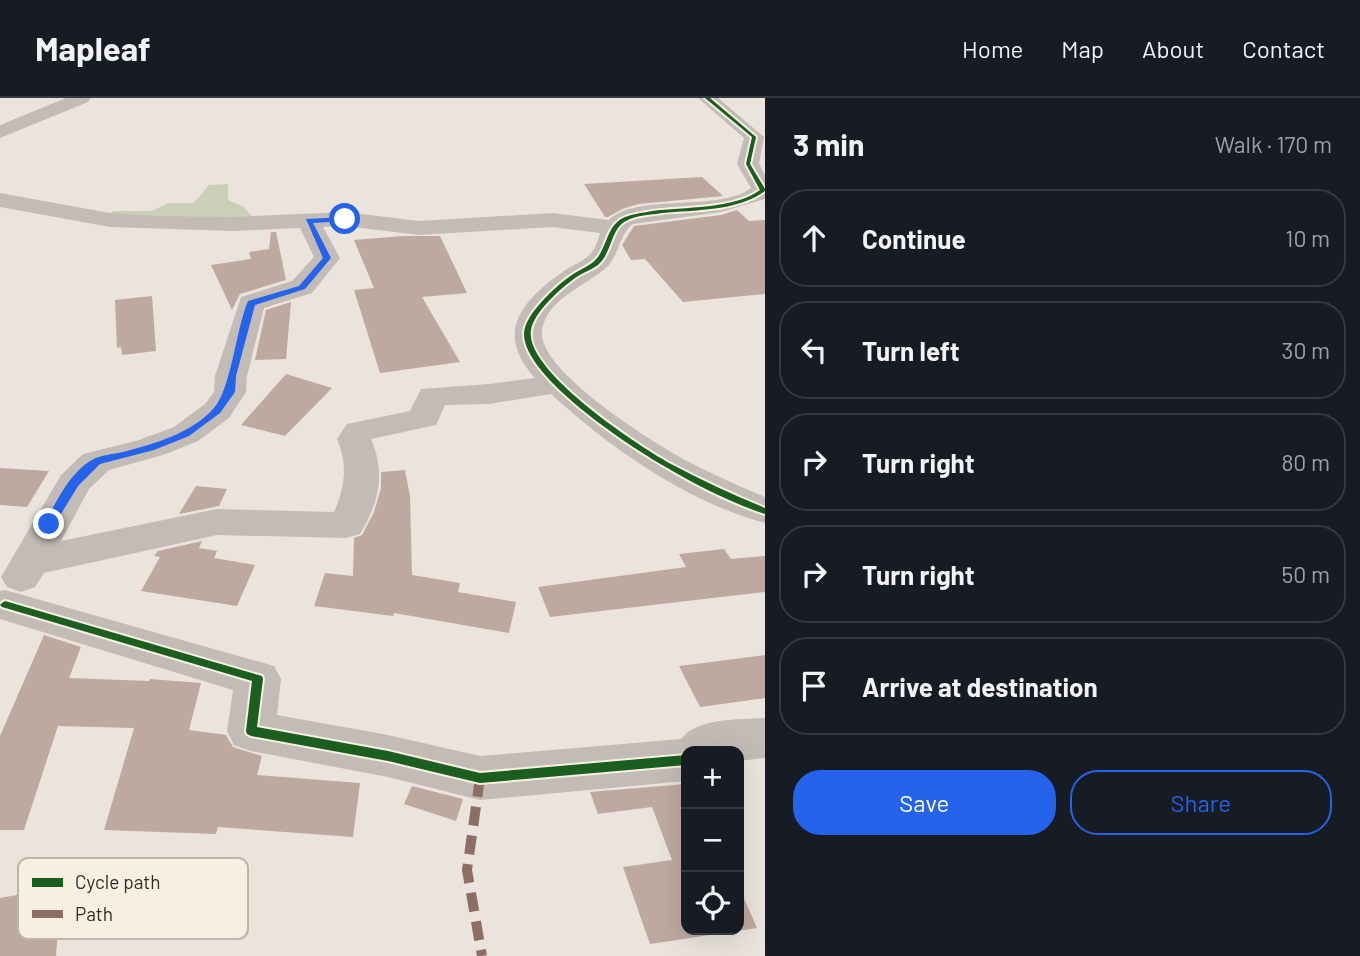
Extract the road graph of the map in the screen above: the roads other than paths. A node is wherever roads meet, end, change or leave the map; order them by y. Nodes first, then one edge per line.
1 (82, 98) edge
2 (707, 98) edge
3 (757, 131) edge
4 (0, 132) edge
5 (0, 200) edge
6 (308, 221) junction
7 (616, 228) junction
8 (556, 384) junction
9 (765, 511) edge
10 (29, 562) junction
11 (3, 609) edge
12 (765, 738) edge
13 (707, 746) edge
14 (681, 760) edge

1 - 4 street
2 - 3 street
3 - 7 street
5 - 6 street
6 - 7 street
6 - 10 street
7 - 8 street
8 - 9 street
8 - 10 street
10 - 11 street
11 - 14 street
12 - 13 street

